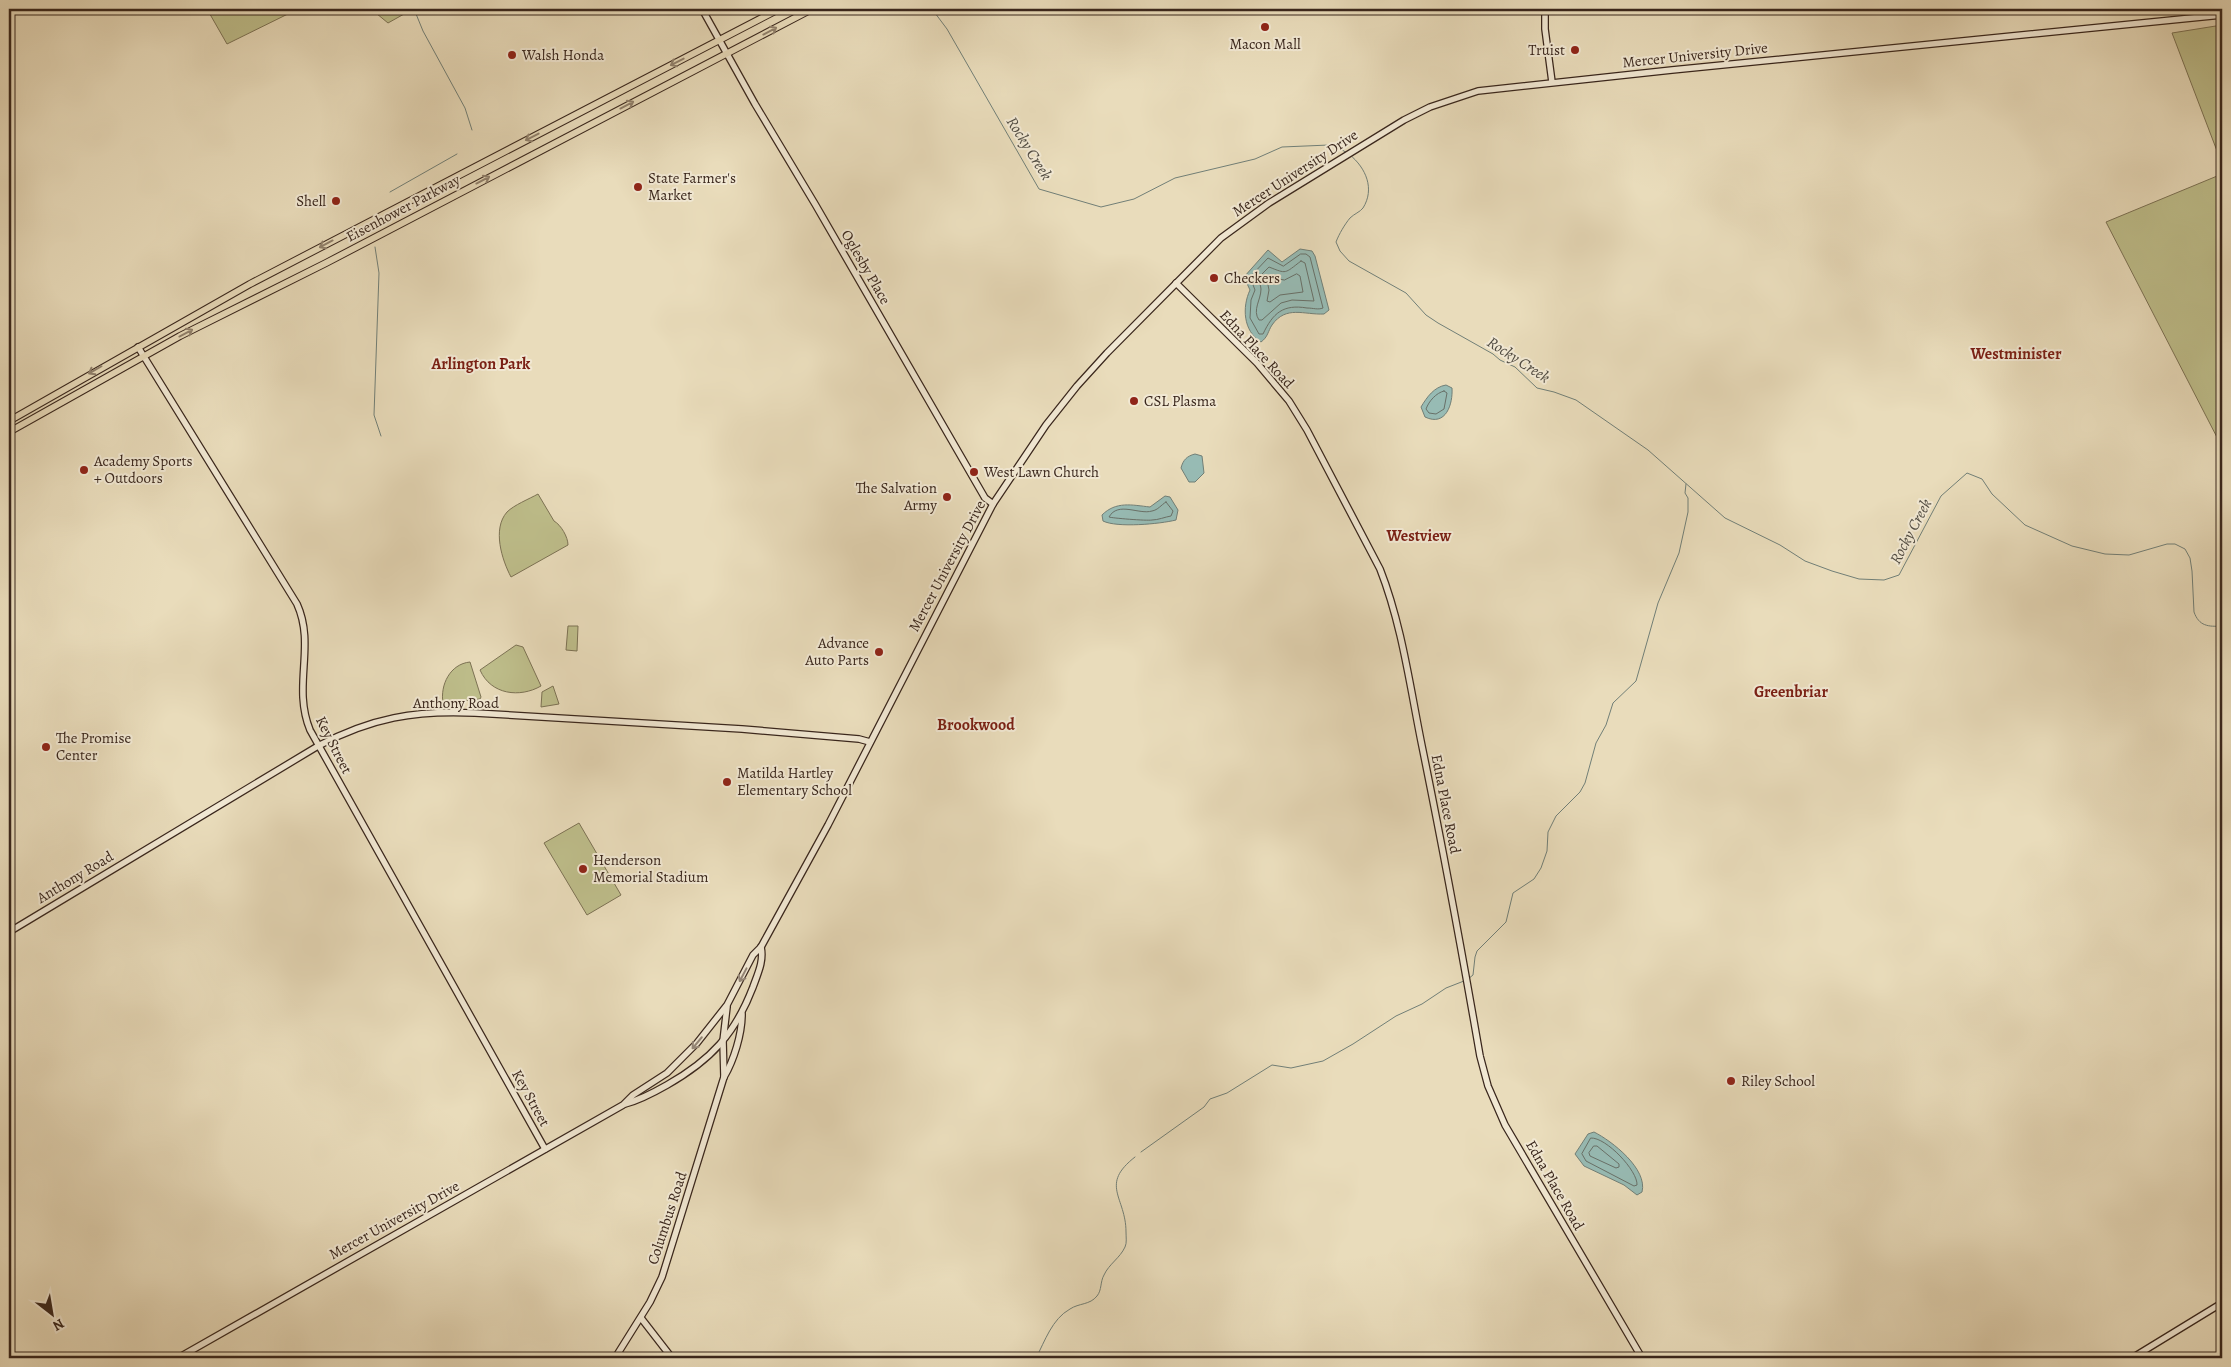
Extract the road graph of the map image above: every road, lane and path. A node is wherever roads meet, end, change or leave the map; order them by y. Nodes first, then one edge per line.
1 (702, 9) edge
2 (779, 9) edge
3 (812, 9) edge
4 (1545, 9) edge
5 (2222, 15) edge
6 (720, 40) junction
7 (727, 53) junction
8 (1552, 82) junction
9 (1176, 283) junction
10 (138, 347) junction
11 (143, 356) junction
12 (9, 421) edge
13 (9, 432) edge
14 (993, 504) junction
15 (870, 742) junction
16 (318, 746) junction
17 (9, 932) edge
18 (761, 947) junction
19 (727, 1004) junction
20 (742, 1014) junction
21 (723, 1041) junction
22 (724, 1077) junction
23 (623, 1105) junction
24 (545, 1148) junction
25 (2222, 1303) edge
26 (641, 1318) junction
27 (178, 1358) edge
28 (615, 1358) edge
29 (672, 1358) edge
30 (1642, 1358) edge
31 (2132, 1358) edge

1 - 6 street, Oglesby Place
2 - 6 main road, Eisenhower Parkway
7 -> 3 main road, Eisenhower Parkway
4 - 8 street
5 - 8 street, Mercer University Drive
6 - 7 street, Oglesby Place
6 -> 10 main road, Eisenhower Parkway
11 -> 7 main road, Eisenhower Parkway
7 - 14 street, Oglesby Place
8 - 9 street, Mercer University Drive
9 - 14 street, Mercer University Drive
9 - 30 street, Edna Place Road
10 - 11 street, Key Street
10 -> 12 main road, Eisenhower Parkway
11 - 13 main road, Eisenhower Parkway
11 - 16 street, Key Street
14 - 15 street, Mercer University Drive
15 - 16 street, Anthony Road
15 - 18 street, Mercer University Drive
16 - 17 street, Anthony Road
16 - 24 street, Key Street
18 -> 19 street, Mercer University Drive
18 - 20 street, Mercer University Drive
19 - 21 street, Columbus Road
19 -> 23 street, Mercer University Drive
20 - 21 street, Mercer University Drive
20 - 22 street, Columbus Road
21 - 22 street, Columbus Road
21 - 23 street, Mercer University Drive
22 - 26 street, Columbus Road
23 - 24 street, Mercer University Drive
24 - 27 street, Mercer University Drive
25 - 31 street
26 - 28 street, Columbus Road
26 - 29 street

